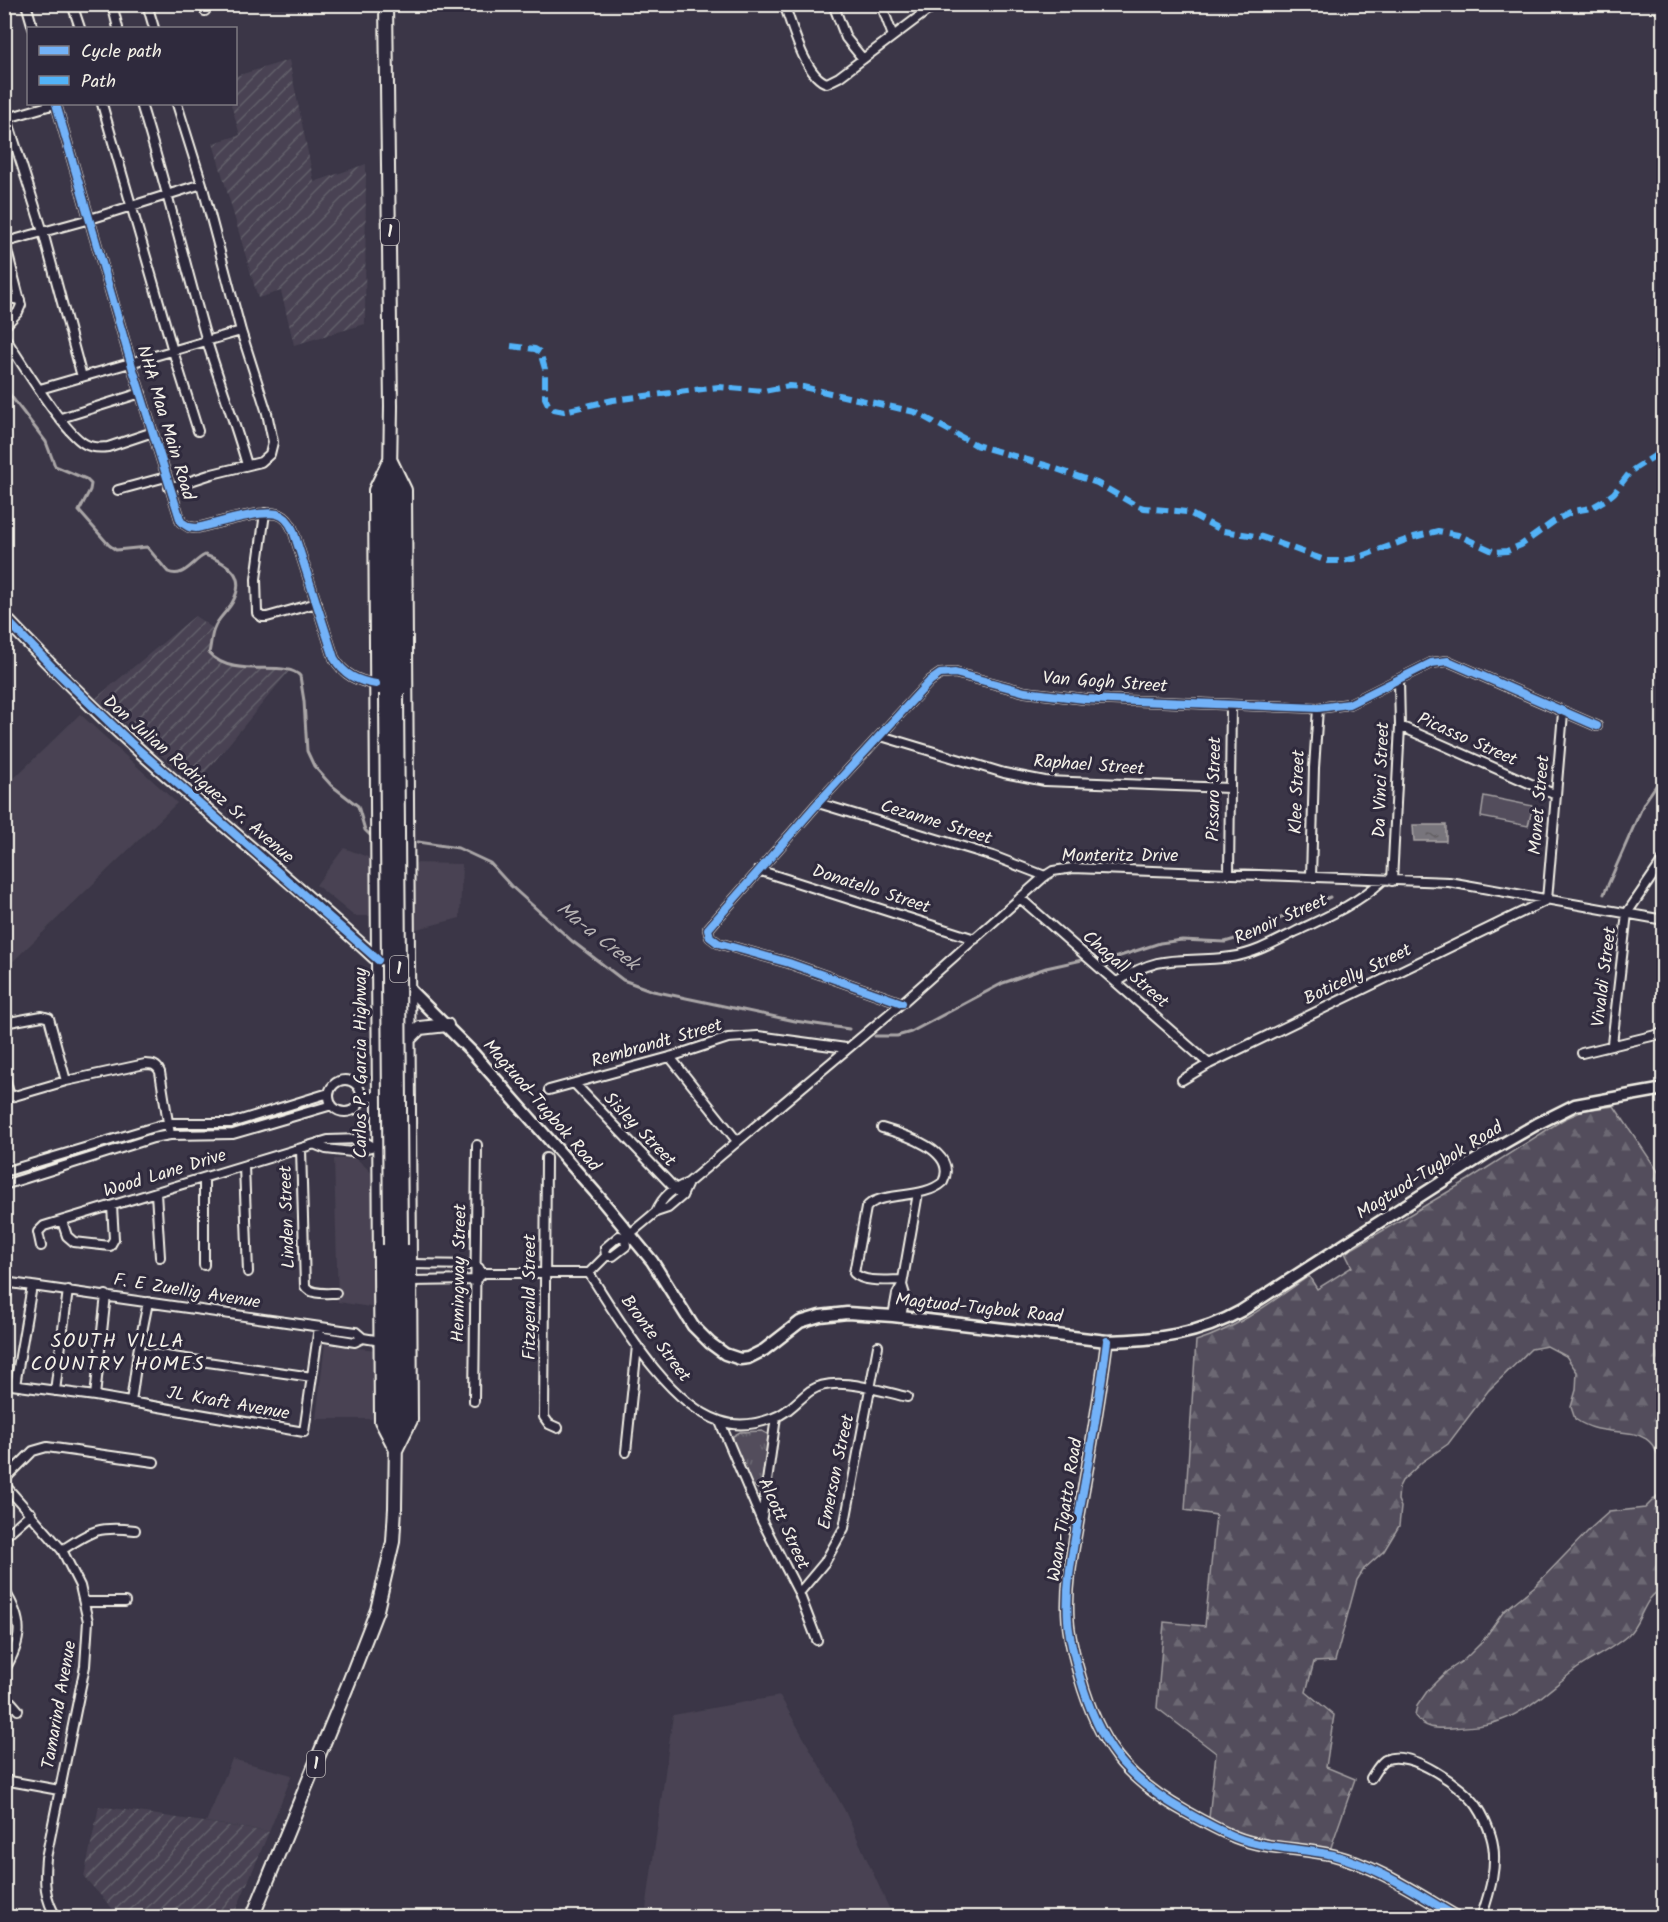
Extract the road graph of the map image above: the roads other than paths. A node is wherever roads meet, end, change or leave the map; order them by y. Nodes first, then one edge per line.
1 (26, 4) edge
2 (72, 4) edge
3 (112, 4) edge
4 (147, 4) edge
5 (386, 4) edge
6 (784, 4) edge
7 (832, 4) edge
8 (881, 4) edge
9 (936, 4) edge
10 (927, 7) edge
11 (33, 27) edge
12 (80, 27) edge
13 (118, 27) edge
14 (154, 27) edge
15 (894, 36) junction
16 (863, 59) junction
17 (52, 105) edge
18 (55, 105) edge
19 (102, 105) edge
20 (141, 105) edge
21 (177, 105) edge
22 (4, 109) edge
23 (6, 118) edge
24 (202, 184) junction
25 (168, 195) junction
26 (131, 206) junction
27 (90, 219) junction
28 (43, 232) junction
29 (5, 240) edge
30 (4, 297) edge
31 (20, 300) junction
32 (4, 327) edge
33 (241, 331) junction
34 (4, 336) edge
35 (207, 340) junction
36 (173, 351) junction
37 (131, 363) junction
38 (82, 377) junction
39 (40, 389) junction
40 (141, 393) junction
41 (61, 418) junction
42 (198, 431) dead end
43 (153, 432) junction
44 (390, 459) junction
45 (248, 465) junction
46 (166, 477) junction
47 (169, 488) junction
48 (118, 490) dead end
49 (265, 513) junction
50 (317, 603) junction
51 (4, 617) edge
52 (1399, 680) junction
53 (376, 684) junction
54 (1231, 706) junction
55 (1318, 708) junction
56 (1563, 713) junction
57 (377, 715) junction
58 (407, 715) junction
59 (1400, 726) junction
60 (1597, 726) dead end
61 (881, 736) junction
62 (407, 771) junction
63 (377, 772) junction
64 (1229, 788) junction
65 (1556, 795) junction
66 (818, 803) junction
67 (377, 825) junction
68 (407, 825) junction
69 (1664, 859) edge
70 (758, 870) junction
71 (408, 873) junction
72 (1229, 873) junction
73 (378, 874) junction
74 (1044, 876) junction
75 (1311, 877) junction
76 (1382, 881) junction
77 (1392, 881) junction
78 (1020, 898) junction
79 (1547, 900) junction
80 (1627, 913) junction
81 (378, 919) junction
82 (408, 919) junction
83 (1664, 920) edge
84 (975, 939) junction
85 (378, 960) junction
86 (1116, 982) junction
87 (408, 988) junction
88 (902, 1002) junction
89 (4, 1023) edge
90 (378, 1023) junction
91 (409, 1023) junction
92 (447, 1025) junction
93 (1664, 1033) edge
94 (409, 1039) junction
95 (1612, 1044) junction
96 (846, 1048) junction
97 (1582, 1053) dead end
98 (379, 1056) junction
99 (409, 1056) junction
100 (670, 1057) junction
101 (1209, 1064) junction
102 (4, 1074) edge
103 (1182, 1080) dead end
104 (66, 1081) junction
105 (575, 1084) junction
106 (1664, 1089) edge
107 (549, 1090) dead end
108 (329, 1093) junction
109 (379, 1096) junction
110 (409, 1096) junction
111 (361, 1097) junction
112 (7, 1098) edge
113 (297, 1104) junction
114 (332, 1105) junction
115 (300, 1114) junction
116 (168, 1124) junction
117 (882, 1128) dead end
118 (170, 1136) junction
119 (737, 1141) junction
120 (316, 1145) junction
121 (410, 1145) junction
122 (477, 1145) dead end
123 (376, 1146) junction
124 (301, 1149) junction
125 (546, 1158) dead end
126 (244, 1166) junction
127 (4, 1172) edge
128 (204, 1178) junction
129 (688, 1183) junction
130 (4, 1185) edge
131 (674, 1188) junction
132 (156, 1192) junction
133 (918, 1193) junction
134 (682, 1196) junction
135 (111, 1206) junction
136 (656, 1212) junction
137 (380, 1219) junction
138 (410, 1219) junction
139 (62, 1221) junction
140 (628, 1236) junction
141 (41, 1246) dead end
142 (160, 1257) dead end
143 (410, 1264) junction
144 (204, 1265) dead end
145 (459, 1265) junction
146 (475, 1265) junction
147 (248, 1272) dead end
148 (484, 1273) junction
149 (545, 1273) junction
150 (589, 1273) junction
151 (475, 1280) junction
152 (410, 1281) junction
153 (458, 1281) junction
154 (4, 1282) edge
155 (902, 1283) junction
156 (32, 1286) junction
157 (68, 1290) junction
158 (336, 1293) dead end
159 (106, 1295) junction
160 (148, 1302) junction
161 (897, 1316) junction
162 (319, 1327) junction
163 (318, 1336) junction
164 (363, 1338) junction
165 (381, 1341) junction
166 (1107, 1341) junction
167 (637, 1346) junction
168 (878, 1347) dead end
169 (138, 1352) junction
170 (312, 1377) junction
171 (4, 1384) edge
172 (15, 1385) junction
173 (869, 1389) junction
174 (55, 1391) junction
175 (95, 1396) junction
176 (908, 1397) dead end
177 (474, 1401) dead end
178 (131, 1402) junction
179 (776, 1417) junction
180 (720, 1422) junction
181 (558, 1428) dead end
182 (396, 1450) junction
183 (626, 1452) dead end
184 (154, 1462) dead end
185 (4, 1482) edge
186 (31, 1513) junction
187 (761, 1519) junction
188 (135, 1530) dead end
189 (4, 1537) edge
190 (62, 1550) junction
191 (799, 1593) junction
192 (6, 1595) edge
193 (85, 1602) junction
194 (125, 1602) dead end
195 (817, 1640) dead end
196 (4, 1671) edge
197 (4, 1694) edge
198 (18, 1710) dead end
199 (1371, 1778) dead end
200 (4, 1780) edge
201 (59, 1791) junction
202 (57, 1917) edge
203 (252, 1917) edge
204 (1459, 1917) edge
205 (1481, 1917) edge

1 - 11 street
2 - 12 street
3 - 13 street
4 - 14 street
5 - 44 main road, Carlos P. Garcia Highway / 1
6 - 16 street
7 - 16 street
8 - 15 street
9 - 10 street
10 - 15 street
15 - 16 street
17 - 23 street
18 - 27 street, NHA Maa Main Road
19 - 26 street
20 - 25 street
21 - 24 street
22 - 23 street
23 - 28 street
24 - 25 street
24 - 33 street
25 - 26 street
25 - 35 street
26 - 27 street
26 - 36 street
27 - 28 street
27 - 37 street, NHA Maa Main Road
28 - 29 street
28 - 38 street
29 - 31 street
30 - 31 street
31 - 32 street
33 - 35 street
33 - 45 street
34 - 39 street
35 - 36 street
35 - 45 street
36 - 37 street
36 - 42 street
37 - 38 street
37 - 40 street, NHA Maa Main Road
38 - 39 street
39 - 41 street
40 - 41 street
40 - 43 street, NHA Maa Main Road
41 - 43 street
43 - 46 street, NHA Maa Main Road
44 - 53 main road, Carlos P. Garcia Highway / 1
44 - 58 main road, Carlos P. Garcia Highway / 1
44 - 182 main road, Carlos P. Garcia Highway / 1, bridge
45 - 47 street
46 - 47 street, NHA Maa Main Road
46 - 48 street
47 - 49 street, NHA Maa Main Road
49 - 50 street
49 - 50 street
50 - 53 street
51 - 85 main road, Don Julian Rodriguez Sr. Avenue
52 - 55 street, Van Gogh Street
52 - 56 street, Van Gogh Street
52 - 59 street, Da Vinci Street
53 - 57 main road, Carlos P. Garcia Highway / 1
54 - 55 street, Van Gogh Street
54 - 61 street, Van Gogh Street
54 - 64 street, Pissaro Street
55 - 75 street, Klee Street
56 - 60 street, Van Gogh Street
56 - 65 street, Monet Street
57 - 58 main road
57 - 63 main road, Carlos P. Garcia Highway / 1
58 - 62 main road, Carlos P. Garcia Highway / 1
59 - 65 street, Picasso Street
59 - 77 street, Da Vinci Street
61 - 64 street, Raphael Street
61 - 66 street, Van Gogh Street
62 - 63 main road
62 - 68 main road, Carlos P. Garcia Highway / 1
63 - 67 main road, Carlos P. Garcia Highway / 1
64 - 72 street, Pissaro Street
65 - 79 street, Monet Street
66 - 70 street, Van Gogh Street
66 - 74 street, Cezanne Street
67 - 68 main road
67 - 73 main road, Carlos P. Garcia Highway / 1
68 - 71 main road, Carlos P. Garcia Highway / 1
69 - 80 street
70 - 84 street, Donatello Street
70 - 88 street, Van Gogh Street
71 - 73 main road
71 - 82 main road, Carlos P. Garcia Highway / 1
72 - 74 street, Monteritz Drive
72 - 75 street, Monteritz Drive
73 - 81 main road, Carlos P. Garcia Highway / 1
74 - 78 street, Monteritz Drive
75 - 76 street, Monteritz Drive
76 - 77 street, Monteritz Drive
76 - 86 street, Renoir Street
77 - 79 street, Monteritz Drive
78 - 84 street, Monteritz Drive
78 - 86 street, Chagall Street
79 - 80 street, Monteritz Drive
79 - 101 street, Boticelly Street
80 - 83 street, Monteritz Drive
80 - 95 street, Vivaldi Street
81 - 82 main road
81 - 85 main road, Carlos P. Garcia Highway / 1
82 - 87 main road, Carlos P. Garcia Highway / 1
84 - 88 street, Monteritz Drive
85 - 87 main road, Don Julian Rodriguez Sr. Avenue
85 - 90 main road, Carlos P. Garcia Highway / 1
86 - 101 street, Chagall Street
87 - 91 main road, Carlos P. Garcia Highway / 1
87 - 92 main road, Magtuod-Tugbok Road
88 - 96 street, Monteritz Drive
89 - 104 street
90 - 91 main road
90 - 98 main road, Carlos P. Garcia Highway / 1
91 - 94 main road, Carlos P. Garcia Highway / 1
92 - 94 main road
92 - 140 main road, Magtuod-Tugbok Road
93 - 95 street
94 - 99 main road, Carlos P. Garcia Highway / 1
95 - 97 street
96 - 100 street, Rembrandt Street
96 - 119 street, Monteritz Drive
98 - 99 main road
98 - 109 main road, Carlos P. Garcia Highway / 1
99 - 110 main road, Carlos P. Garcia Highway / 1
100 - 105 street, Rembrandt Street
100 - 119 street
101 - 103 street, Boticelly Street
102 - 112 street
104 - 112 street
104 - 116 street
105 - 107 street, Rembrandt Street
105 - 131 street, Sisley Street
106 - 166 main road, Magtuod-Tugbok Road
108 - 111 street
108 - 113 street
108 - 114 street
109 - 110 main road
109 - 111 street
109 - 123 main road, Carlos P. Garcia Highway / 1
110 - 121 main road, Carlos P. Garcia Highway / 1
111 - 114 street
113 - 115 street
113 - 116 street
114 - 115 street
115 - 118 street
116 - 118 street
116 - 127 street
117 - 133 street
118 - 130 street
119 - 129 street, Monteritz Drive
120 - 123 street, Wood Lane Drive
120 - 123 street, Wood Lane Drive
120 - 124 street, Wood Lane Drive
121 - 123 main road
121 - 138 main road, Carlos P. Garcia Highway / 1
122 - 146 street, Hemingway Street
123 - 137 main road, Carlos P. Garcia Highway / 1
124 - 126 street, Wood Lane Drive
124 - 158 street, Linden Street
125 - 149 street, Fitzgerald Street
126 - 128 street, Wood Lane Drive
126 - 147 street
128 - 132 street, Wood Lane Drive
128 - 144 street
129 - 131 street, Monteritz Drive
129 - 134 street, Monteritz Drive
131 - 134 street, Sisley Street
131 - 136 street
132 - 135 street, Wood Lane Drive
132 - 142 street
133 - 155 street
133 - 155 street
134 - 136 street
135 - 139 street, Wood Lane Drive
135 - 139 street
136 - 140 street
137 - 138 main road
137 - 165 main road, Carlos P. Garcia Highway / 1
138 - 143 main road, Carlos P. Garcia Highway / 1
139 - 141 street, Wood Lane Drive
140 - 150 street
140 - 161 main road, Magtuod-Tugbok Road
143 - 145 street
143 - 152 main road, Carlos P. Garcia Highway / 1
145 - 146 street
145 - 153 street
146 - 148 street
146 - 151 street, Hemingway Street
148 - 149 street
148 - 151 street
149 - 150 street
149 - 181 street, Fitzgerald Street
150 - 167 street, Bronte Street
151 - 153 street
151 - 177 street, Hemingway Street
152 - 153 street
152 - 182 main road, Carlos P. Garcia Highway / 1
154 - 156 street, F. E Zuellig Avenue
155 - 161 street
156 - 157 street, F. E Zuellig Avenue
156 - 172 street
157 - 159 street, F. E Zuellig Avenue
157 - 174 street
159 - 160 street, F. E Zuellig Avenue
159 - 175 street
160 - 162 street, F. E Zuellig Avenue
160 - 169 street
161 - 166 main road, Magtuod-Tugbok Road
162 - 163 street
162 - 164 street, F. E Zuellig Avenue
163 - 164 street, F. E Zuellig Avenue
163 - 170 street
164 - 165 street, F. E Zuellig Avenue
165 - 182 main road, Carlos P. Garcia Highway / 1
166 - 204 street, Waan-Tigatto Road
167 - 180 street, Bronte Street
167 - 183 street
168 - 173 street, Emerson Street
169 - 170 street
169 - 178 street
170 - 178 street, JL Kraft Avenue
171 - 172 street, JL Kraft Avenue
172 - 174 street, JL Kraft Avenue
173 - 176 street, Bronte Street
173 - 179 street, Bronte Street
173 - 191 street, Emerson Street
174 - 175 street, JL Kraft Avenue
175 - 178 street, JL Kraft Avenue
179 - 180 street, Bronte Street
179 - 187 street
180 - 187 street, Alcott Street
182 - 203 main road, Carlos P. Garcia Highway / 1
184 - 185 street
185 - 186 street, Tamarind Avenue
186 - 189 street
186 - 190 street, Tamarind Avenue
187 - 191 street, Alcott Street
188 - 190 street
190 - 193 street, Tamarind Avenue
191 - 195 street, Alcott Street
192 - 196 street
193 - 194 street
193 - 201 street, Tamarind Avenue
197 - 198 street
199 - 205 street
200 - 201 street
201 - 202 street, Tamarind Avenue

